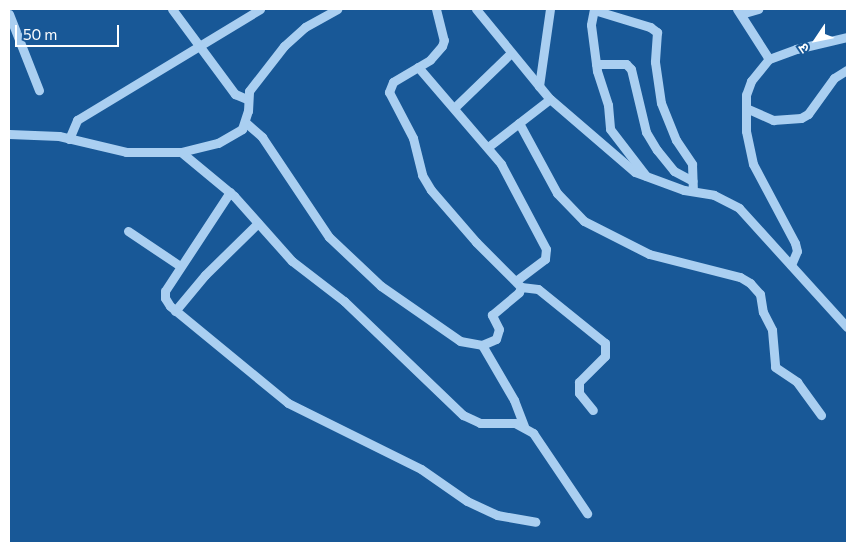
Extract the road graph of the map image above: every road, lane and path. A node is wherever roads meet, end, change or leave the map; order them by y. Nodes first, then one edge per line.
1 (173, 9) edge
2 (260, 9) edge
3 (337, 9) edge
4 (436, 9) edge
5 (476, 9) edge
6 (550, 9) edge
7 (594, 9) edge
8 (758, 9) edge
9 (739, 11) edge
10 (9, 14) edge
11 (847, 38) edge
12 (198, 48) junction
13 (510, 54) junction
14 (769, 59) junction
15 (596, 64) junction
16 (418, 67) junction
17 (847, 70) edge
18 (538, 86) junction
19 (39, 90) dead end
20 (247, 99) junction
21 (550, 99) junction
22 (454, 108) junction
23 (746, 108) junction
24 (245, 122) junction
25 (519, 123) junction
26 (9, 134) edge
27 (69, 139) junction
28 (488, 147) junction
29 (182, 152) junction
30 (646, 176) junction
31 (693, 181) junction
32 (230, 192) junction
33 (693, 192) junction
34 (258, 223) junction
35 (128, 231) dead end
36 (791, 265) junction
37 (180, 266) junction
38 (519, 284) junction
39 (175, 311) junction
40 (847, 327) edge
41 (482, 345) junction
42 (593, 410) dead end
43 (821, 415) dead end
44 (524, 426) junction
45 (587, 513) dead end
46 (535, 522) dead end

1 - 12 street
2 - 12 street
3 - 20 street
4 - 16 street
5 - 13 street
6 - 18 street
7 - 15 street
7 - 31 street
8 - 9 street
9 - 14 street
10 - 19 street
11 - 14 street
12 - 20 street
12 - 27 street
13 - 18 street
13 - 22 street
14 - 23 street
15 - 30 street
15 - 31 street
16 - 22 street
16 - 38 street
17 - 23 street
18 - 21 street
20 - 24 street
21 - 25 street
21 - 30 street
22 - 28 street
23 - 36 street
24 - 29 street
24 - 41 street
25 - 28 street
25 - 43 street
26 - 27 street
27 - 29 street
28 - 38 street
29 - 32 street
30 - 33 street
31 - 33 street
32 - 34 street
32 - 37 street
33 - 36 street
34 - 39 street
34 - 44 street
35 - 37 street
36 - 40 street
37 - 39 street
38 - 41 street
38 - 42 street
39 - 46 street
41 - 44 street
44 - 45 street

